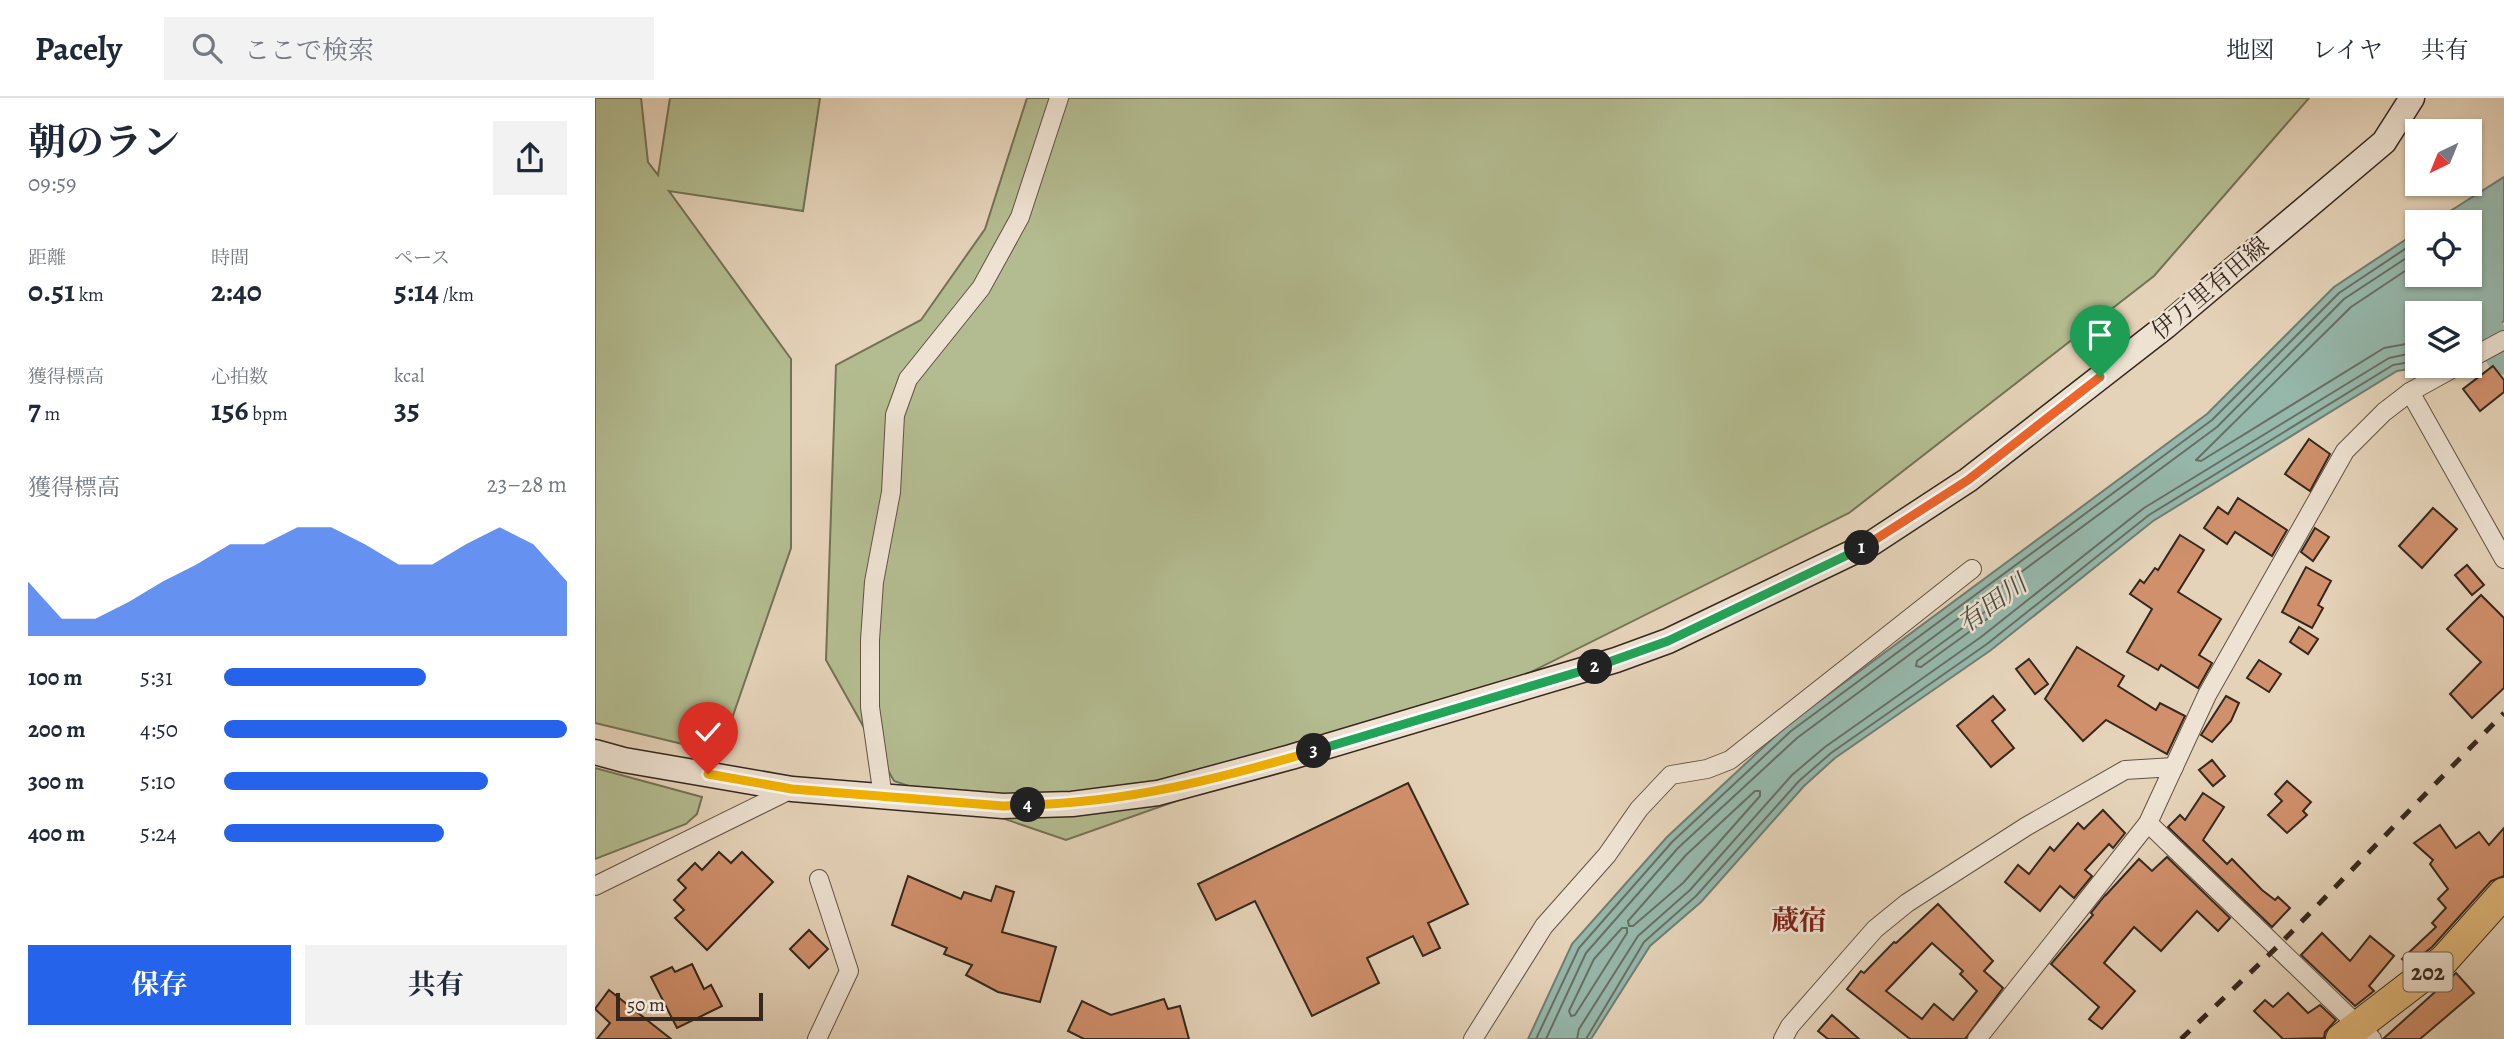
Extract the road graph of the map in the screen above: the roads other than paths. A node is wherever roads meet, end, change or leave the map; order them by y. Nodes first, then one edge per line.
1 (1059, 98) edge
2 (2412, 98) edge
3 (2504, 340) edge
4 (2482, 352) edge
5 (2435, 378) edge
6 (2410, 392) junction
7 (2504, 559) edge
8 (1972, 569) dead end
9 (595, 752) edge
10 (2174, 767) junction
11 (792, 789) junction
12 (883, 797) junction
13 (2148, 823) junction
14 (819, 879) dead end
15 (595, 886) edge
16 (2504, 893) edge
17 (2357, 1035) edge
18 (817, 1039) edge
19 (1473, 1039) edge
20 (1783, 1039) edge
21 (1977, 1039) edge

1 - 12 street
2 - 12 main road, 伊万里有田線
3 - 4 street
5 - 6 street
6 - 7 street
6 - 10 street
8 - 19 street
9 - 11 main road, 伊万里有田線
10 - 13 street
10 - 20 street
11 - 12 main road, 伊万里有田線
11 - 15 street
13 - 17 street
13 - 21 street
14 - 18 street
16 - 17 highway, 202

